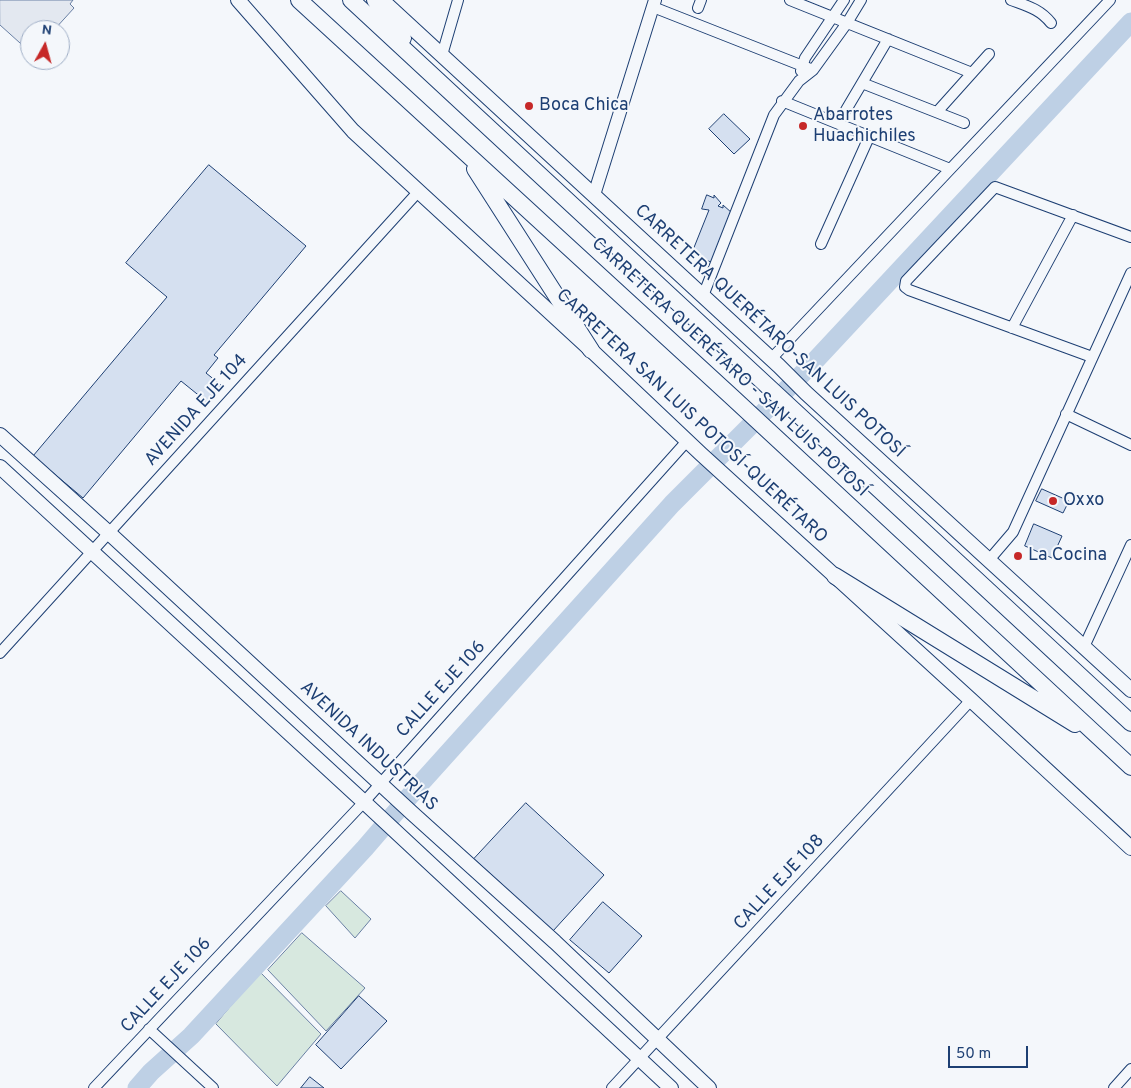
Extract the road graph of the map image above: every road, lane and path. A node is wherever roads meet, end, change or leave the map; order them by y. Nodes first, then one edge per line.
1 (238, 0) edge
2 (299, 0) edge
3 (351, 0) edge
4 (374, 0) edge
5 (382, 0) edge
6 (458, 0) edge
7 (790, 0) edge
8 (844, 0) edge
9 (860, 0) edge
10 (1011, 0) edge
11 (1110, 0) edge
12 (654, 3) edge
13 (834, 17) junction
14 (847, 23) junction
15 (1051, 23) dead end
16 (888, 40) junction
17 (989, 54) dead end
18 (442, 55) junction
19 (802, 65) junction
20 (813, 70) junction
21 (429, 72) junction
22 (972, 73) junction
23 (799, 82) junction
24 (862, 82) junction
25 (782, 101) junction
26 (846, 110) dead end
27 (938, 112) junction
28 (964, 123) dead end
29 (869, 137) junction
30 (463, 150) junction
31 (950, 169) junction
32 (418, 192) junction
33 (594, 196) junction
34 (1073, 216) junction
35 (1131, 237) edge
36 (821, 244) dead end
37 (1131, 273) edge
38 (703, 296) junction
39 (1012, 328) junction
40 (591, 350) junction
41 (1092, 357) junction
42 (775, 362) junction
43 (1066, 414) junction
44 (0, 435) edge
45 (687, 441) junction
46 (1131, 445) edge
47 (0, 467) edge
48 (109, 533) junction
49 (1131, 545) edge
50 (92, 552) junction
51 (989, 560) junction
52 (835, 576) junction
53 (1084, 647) junction
54 (0, 652) edge
55 (1131, 690) edge
56 (971, 700) junction
57 (1131, 723) edge
58 (1106, 744) junction
59 (1131, 766) edge
60 (386, 788) junction
61 (369, 807) junction
62 (1131, 848) edge
63 (149, 1029) junction
64 (658, 1040) junction
65 (639, 1058) junction
66 (1131, 1069) edge
67 (94, 1088) edge
68 (213, 1088) edge
69 (612, 1088) edge
70 (671, 1088) edge
71 (709, 1088) edge
72 (1114, 1088) edge

1 - 32 main road, CARRETERA SAN LUIS POTOSÍ-QUERÉTARO
2 - 30 highway, CARRETERA QUERÉTARO - SAN LUIS POTOSÍ
3 - 21 highway, CARRETERA QUERÉTARO - SAN LUIS POTOSÍ
4 - 21 highway
5 - 18 main road, CARRETERA QUERÉTARO-SAN LUIS POTOSÍ
6 - 18 street
7 - 13 street
8 - 13 street
9 - 14 street
10 - 15 street
11 - 31 street
12 - 19 street
12 - 33 street
13 - 14 street
13 - 19 street
14 - 16 street
14 - 20 street
16 - 22 street
16 - 24 street
17 - 22 street
18 - 33 main road, CARRETERA QUERÉTARO-SAN LUIS POTOSÍ
19 - 20 street
19 - 23 street
20 - 23 street
21 - 57 highway, CARRETERA QUERÉTARO - SAN LUIS POTOSÍ
22 - 27 street
23 - 25 street
24 - 26 street
24 - 27 street
25 - 29 street
25 - 38 street
27 - 28 street
29 - 31 street
29 - 36 street
30 - 40 highway
30 - 58 highway, CARRETERA QUERÉTARO - SAN LUIS POTOSÍ
31 - 42 street
32 - 40 main road, CARRETERA SAN LUIS POTOSÍ-QUERÉTARO
32 - 48 street, AVENIDA EJE 104
33 - 38 main road, CARRETERA QUERÉTARO-SAN LUIS POTOSÍ
34 - 35 street
34 - 39 street
34 - 39 street
37 - 41 street
38 - 42 main road, CARRETERA QUERÉTARO-SAN LUIS POTOSÍ
39 - 41 street
40 - 45 main road, CARRETERA SAN LUIS POTOSÍ-QUERÉTARO
41 - 43 street
42 - 51 main road, CARRETERA QUERÉTARO-SAN LUIS POTOSÍ
43 - 46 street
43 - 51 street
44 - 48 main road, AVENIDA INDUSTRIAS
45 - 52 main road, CARRETERA SAN LUIS POTOSÍ-QUERÉTARO
45 - 60 street, CALLE EJE 106
47 - 50 main road
48 - 50 street, AVENIDA EJE 104
48 - 60 main road, AVENIDA INDUSTRIAS
49 - 53 street
50 - 54 street, AVENIDA EJE 104
50 - 61 main road
51 - 53 main road, CARRETERA QUERÉTARO-SAN LUIS POTOSÍ
52 - 56 main road, CARRETERA SAN LUIS POTOSÍ-QUERÉTARO
52 - 58 highway
53 - 55 main road, CARRETERA QUERÉTARO-SAN LUIS POTOSÍ
56 - 62 main road, CARRETERA SAN LUIS POTOSÍ-QUERÉTARO
56 - 64 street, CALLE EJE 108
58 - 59 highway, CARRETERA QUERÉTARO - SAN LUIS POTOSÍ
60 - 61 street, CALLE EJE 106
60 - 64 main road, AVENIDA INDUSTRIAS
61 - 63 street, CALLE EJE 106
61 - 65 main road
63 - 67 street, CALLE EJE 106
63 - 68 street
64 - 65 street, CALLE EJE 108
64 - 71 main road, AVENIDA INDUSTRIAS
65 - 69 street, CALLE EJE 108
65 - 70 main road
66 - 72 street

